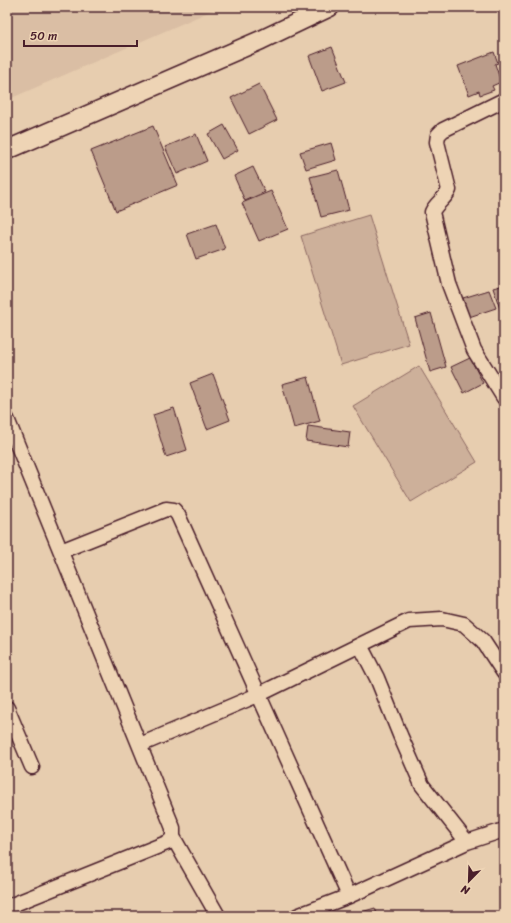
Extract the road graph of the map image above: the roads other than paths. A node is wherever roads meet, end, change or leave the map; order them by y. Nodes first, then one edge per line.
1 (330, 7) edge
2 (504, 100) edge
3 (7, 150) edge
4 (504, 398) edge
5 (7, 419) edge
6 (61, 551) junction
7 (360, 645) junction
8 (504, 673) edge
9 (260, 694) junction
10 (7, 708) edge
11 (140, 745) junction
12 (32, 767) dead end
13 (504, 830) edge
14 (173, 837) junction
15 (467, 842) junction
16 (349, 896) junction
17 (7, 907) edge
18 (218, 916) edge
19 (297, 916) edge

1 - 3 main road
2 - 4 street
5 - 6 street
6 - 9 street
6 - 11 street
7 - 8 street
7 - 9 street
7 - 15 street
9 - 11 street
9 - 16 street
10 - 12 street
11 - 14 street
13 - 15 street
14 - 17 street
14 - 18 street
15 - 16 street
16 - 19 street

